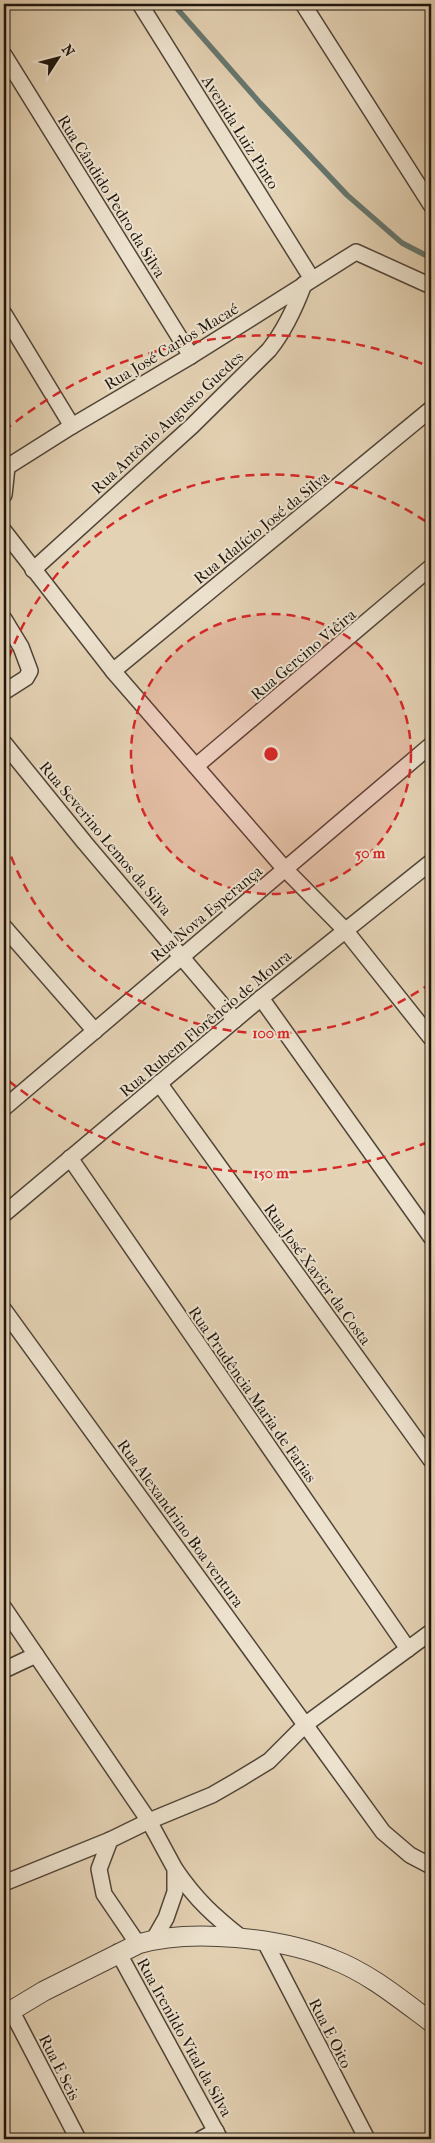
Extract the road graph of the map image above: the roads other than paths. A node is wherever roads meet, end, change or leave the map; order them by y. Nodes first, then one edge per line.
1 (140, 4) edge
2 (303, 4) edge
3 (4, 55) edge
4 (431, 205) edge
5 (308, 282) junction
6 (431, 286) edge
7 (4, 314) edge
8 (191, 356) junction
9 (431, 409) edge
10 (72, 426) junction
11 (5, 468) edge
12 (4, 495) edge
13 (4, 531) edge
14 (431, 568) edge
15 (33, 570) junction
16 (4, 619) edge
17 (114, 671) junction
18 (4, 692) edge
19 (4, 743) edge
20 (431, 745) edge
21 (196, 766) junction
22 (431, 862) edge
23 (284, 868) junction
24 (4, 927) edge
25 (345, 930) junction
26 (180, 956) junction
27 (261, 998) junction
28 (235, 1020) junction
29 (95, 1031) junction
30 (431, 1038) edge
31 (159, 1083) junction
32 (4, 1108) edge
33 (70, 1158) junction
34 (4, 1214) edge
35 (431, 1237) edge
36 (4, 1310) edge
37 (431, 1460) edge
38 (4, 1608) edge
39 (431, 1632) edge
40 (408, 1650) junction
41 (36, 1655) junction
42 (4, 1670) edge
43 (306, 1724) junction
44 (149, 1821) junction
45 (110, 1840) junction
46 (431, 1866) edge
47 (175, 1869) junction
48 (4, 1883) edge
49 (243, 1939) junction
50 (146, 1941) junction
51 (265, 1942) junction
52 (118, 1952) junction
53 (8, 2012) edge
54 (431, 2022) edge
55 (218, 2135) edge
56 (78, 2139) edge
57 (201, 2139) edge
58 (367, 2139) edge

1 - 5 street, Avenida Luiz Pinto
2 - 4 street
3 - 8 street, Rua Cândido Pedro da Silva
5 - 6 street, Rua José Carlos Macaé
5 - 8 street, Rua José Carlos Macaé
5 - 15 street, Rua Antônio Augusto Guedes
7 - 10 street
8 - 10 street, Rua José Carlos Macaé
9 - 17 street, Rua Idalício José da Silva
10 - 11 street, Rua José Carlos Macaé
11 - 12 street
13 - 15 street
14 - 21 street, Rua Gercino Viêira
15 - 17 street
16 - 18 street
17 - 21 street
19 - 26 street, Rua Severino Lemos da Silva
20 - 23 street, Rua Nova Esperança
21 - 23 street
22 - 25 street, Rua Rubem Florêncio de Moura
23 - 25 street
23 - 26 street, Rua Nova Esperança
24 - 29 street
25 - 27 street, Rua Rubem Florêncio de Moura
25 - 30 street
26 - 28 street, Rua Severino Lemos da Silva
26 - 29 street, Rua Nova Esperança
27 - 28 street, Rua Rubem Florêncio de Moura
27 - 35 street
28 - 31 street, Rua Rubem Florêncio de Moura
29 - 32 street, Rua Nova Esperança
31 - 33 street, Rua Rubem Florêncio de Moura
31 - 37 street, Rua José Xavier da Costa
33 - 34 street, Rua Rubem Florêncio de Moura
33 - 40 street, Rua Prudência Maria de Farias
36 - 43 street, Rua Alexandrino Boa ventura
38 - 41 street
39 - 40 street
40 - 43 street
41 - 42 street
41 - 44 street
43 - 44 street
43 - 46 street, Rua Alexandrino Boa ventura
44 - 45 street
44 - 47 street
45 - 48 street
45 - 50 street
47 - 49 street
47 - 50 street
49 - 50 street
49 - 51 street
50 - 52 street
51 - 54 street
51 - 58 street, Rua E Oito
52 - 53 street
52 - 55 street, Rua Irenildo Vital da Silva
53 - 56 street, Rua E Seis
55 - 57 street

